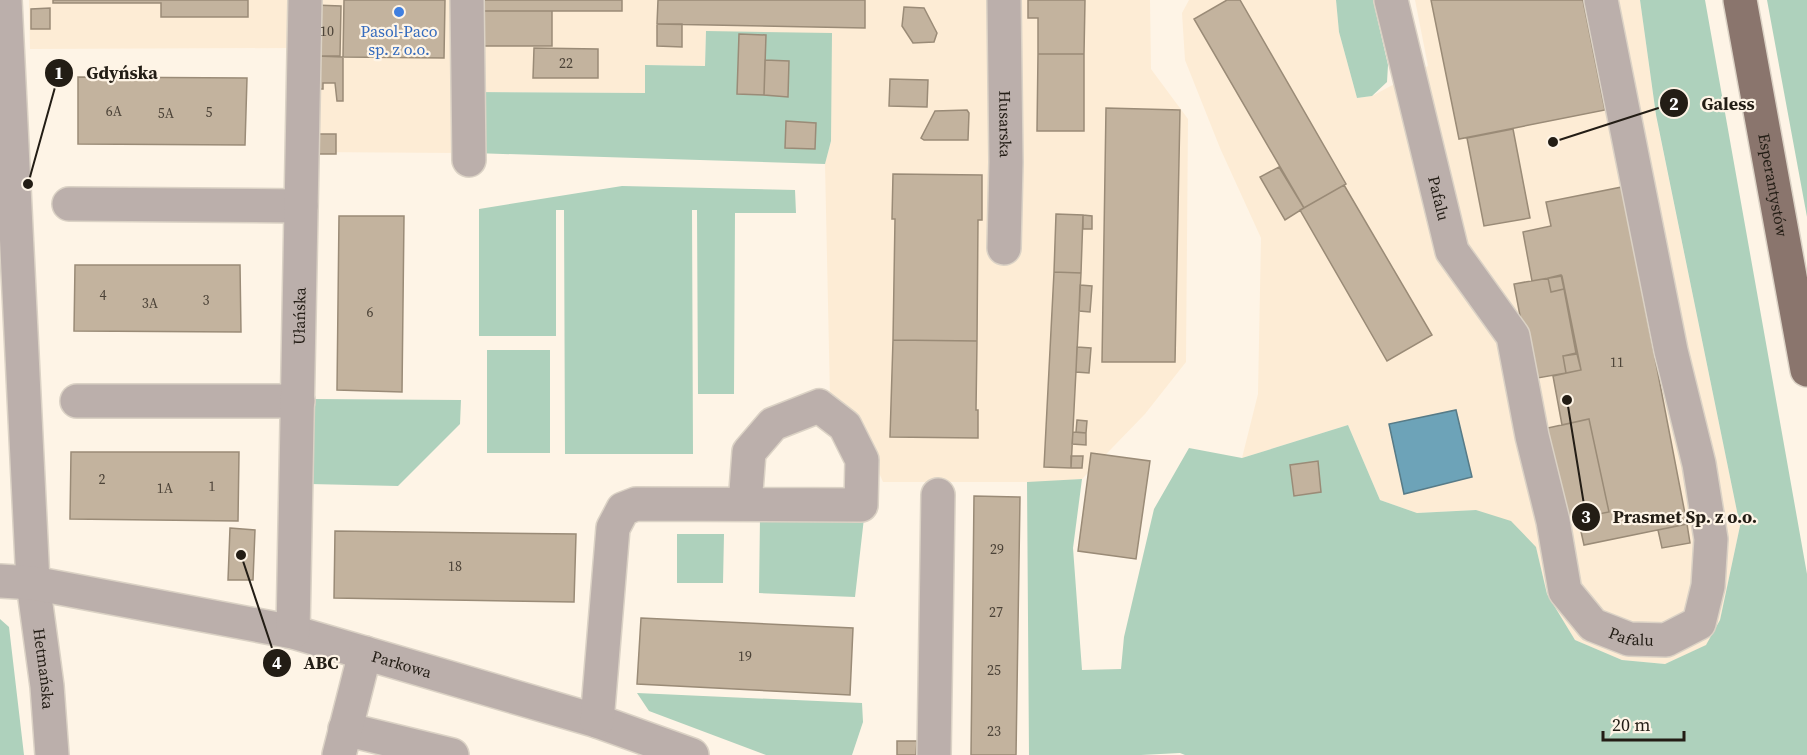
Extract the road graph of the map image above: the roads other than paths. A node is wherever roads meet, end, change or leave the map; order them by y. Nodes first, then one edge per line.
1 (5, 0) edge
2 (305, 0) edge
3 (467, 0) edge
4 (1004, 0) edge
5 (1391, 0) edge
6 (1601, 0) edge
7 (1740, 0) edge
8 (3, 33) edge
9 (469, 160) dead end
10 (69, 204) dead end
11 (301, 206) junction
12 (9, 244) edge
13 (1004, 248) dead end
14 (1807, 370) edge
15 (77, 401) dead end
16 (298, 401) junction
17 (938, 495) dead end
18 (745, 504) dead end
19 (0, 581) edge
20 (33, 583) junction
21 (293, 632) junction
22 (365, 653) junction
23 (597, 721) junction
24 (342, 742) edge
25 (657, 749) edge
26 (52, 755) edge
27 (452, 755) edge
28 (692, 755) edge
29 (934, 755) edge

1 - 8 street, Hetmańska
2 - 11 street, Ułańska
3 - 9 street
4 - 13 street, Husarska
5 - 6 street, Pafalu
7 - 14 main road, Esperantystów
8 - 12 street, Hetmańska
10 - 11 street
11 - 16 street, Ułańska
12 - 20 street, Hetmańska
15 - 16 street
16 - 21 street, Ułańska
17 - 29 street
18 - 23 street
19 - 20 street, Parkowa
20 - 21 street, Parkowa
20 - 26 street, Hetmańska
21 - 22 street, Parkowa
22 - 23 street, Parkowa
22 - 24 street
23 - 25 street, Parkowa
24 - 27 street
25 - 28 street, Parkowa

